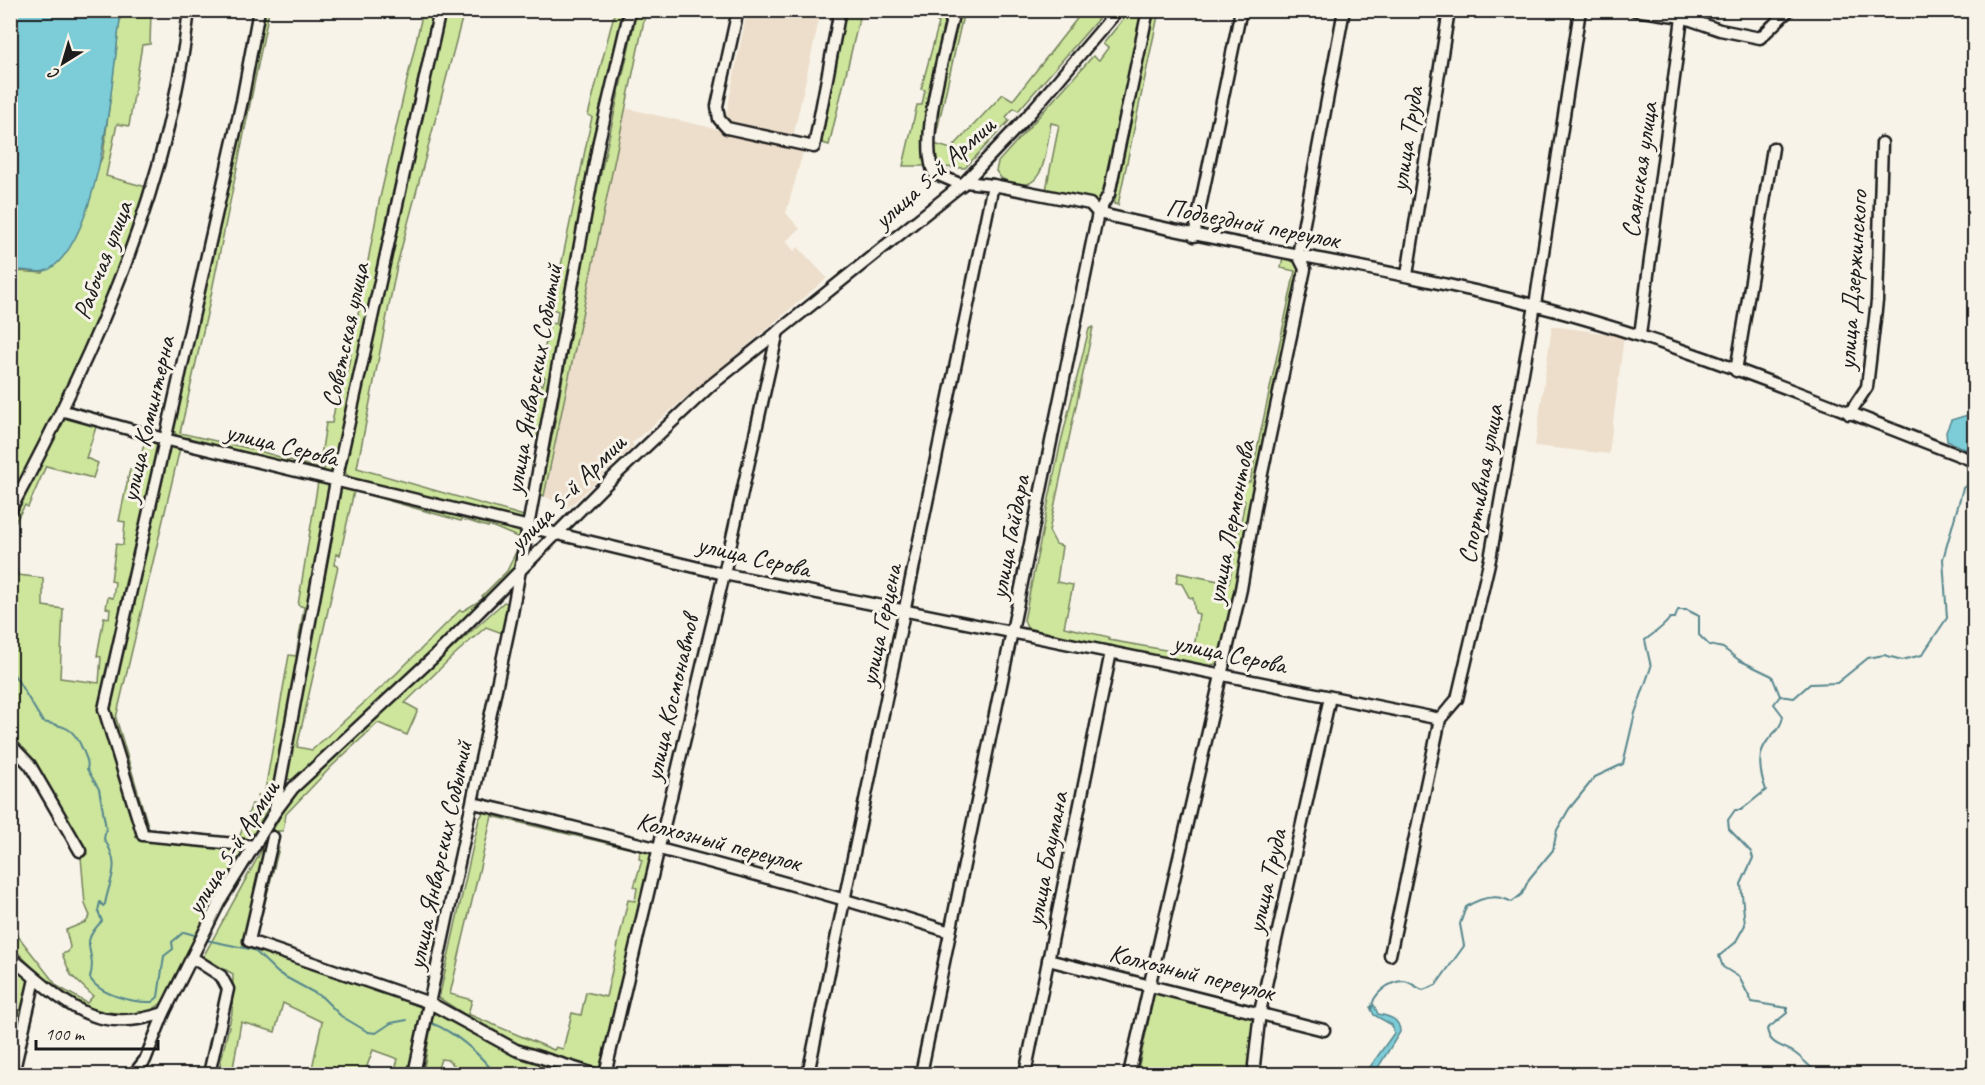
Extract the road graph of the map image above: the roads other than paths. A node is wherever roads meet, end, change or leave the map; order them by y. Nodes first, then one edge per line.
1 (189, 10) edge
2 (259, 10) edge
3 (440, 10) edge
4 (630, 10) edge
5 (738, 10) edge
6 (840, 10) edge
7 (954, 10) edge
8 (1118, 10) edge
9 (1148, 10) edge
10 (1241, 10) edge
11 (1344, 10) edge
12 (1449, 10) edge
13 (1635, 10) edge
14 (1789, 10) edge
15 (1579, 11) edge
16 (1683, 14) edge
17 (1882, 143) dead end
18 (1773, 148) dead end
19 (964, 184) junction
20 (993, 185) junction
21 (1098, 213) junction
22 (1194, 237) junction
23 (1299, 255) junction
24 (1407, 275) junction
25 (1535, 305) junction
26 (778, 331) junction
27 (1640, 335) junction
28 (1736, 371) junction
29 (64, 411) junction
30 (1849, 414) junction
31 (164, 439) junction
32 (1974, 461) edge
33 (336, 480) junction
34 (10, 511) edge
35 (530, 526) junction
36 (559, 532) junction
37 (521, 569) junction
38 (724, 573) junction
39 (906, 611) junction
40 (1013, 633) junction
41 (1111, 652) junction
42 (1222, 674) junction
43 (1330, 697) junction
44 (1440, 719) junction
45 (10, 744) edge
46 (474, 803) junction
47 (275, 812) junction
48 (273, 837) dead end
49 (255, 846) junction
50 (659, 848) junction
51 (80, 851) dead end
52 (846, 899) junction
53 (950, 933) junction
54 (1390, 955) dead end
55 (10, 957) edge
56 (193, 958) junction
57 (1048, 960) junction
58 (35, 979) junction
59 (1149, 984) junction
60 (430, 1003) junction
61 (1260, 1012) junction
62 (164, 1013) junction
63 (1324, 1030) dead end
64 (14, 1074) edge
65 (135, 1074) edge
66 (209, 1074) edge
67 (414, 1074) edge
68 (594, 1074) edge
69 (605, 1074) edge
70 (808, 1074) edge
71 (921, 1074) edge
72 (1025, 1074) edge
73 (1129, 1074) edge
74 (1257, 1074) edge

1 - 29 street, Рабочая улица
2 - 31 street, улица Коминтерна
3 - 33 street, Советская улица
4 - 35 street, улица Январских Событий
5 - 6 street
7 - 19 street
8 - 19 street, улица 5-й Армии
9 - 21 street, улица Гайдара
10 - 22 street
11 - 23 street, улица Лермонтова
12 - 24 street, улица Труда
13 - 16 street
14 - 16 street
15 - 25 street, Спортивная улица
16 - 27 street, Саянская улица
17 - 30 street, улица Дзержинского
18 - 28 street
19 - 20 street, Подъездной переулок
19 - 26 street, улица 5-й Армии
20 - 21 street, Подъездной переулок
20 - 39 street, улица Герцена
21 - 22 street, Подъездной переулок
21 - 40 street, улица Гайдара
22 - 23 street, Подъездной переулок
23 - 24 street, Подъездной переулок
23 - 42 street, улица Лермонтова
24 - 25 street, Подъездной переулок
25 - 27 street, Подъездной переулок
25 - 44 street, Спортивная улица
26 - 36 street, улица 5-й Армии
26 - 38 street, улица Космонавтов
27 - 28 street, Подъездной переулок
28 - 30 street, Подъездной переулок
29 - 31 street, улица Серова
29 - 34 street, Рабочая улица
30 - 32 street, Подъездной переулок
31 - 33 street, улица Серова
31 - 49 street, улица Коминтерна
33 - 35 street, улица Серова
33 - 47 street, Советская улица
35 - 36 street, улица Серова
35 - 37 street, улица Январских Событий
36 - 37 street, улица 5-й Армии
36 - 38 street, улица Серова
37 - 46 street, улица Январских Событий
37 - 47 street, улица 5-й Армии
38 - 39 street, улица Серова
38 - 50 street, улица Космонавтов
39 - 40 street, улица Серова
39 - 52 street, улица Герцена
40 - 41 street, улица Серова
40 - 53 street, улица Гайдара
41 - 42 street, улица Серова
41 - 57 street, улица Баумана
42 - 43 street, улица Серова
42 - 59 street, улица Лермонтова
43 - 44 street, улица Серова
43 - 61 street, улица Труда
44 - 54 street, Спортивная улица
45 - 51 street
46 - 50 street, Колхозный переулок
46 - 60 street, улица Январских Событий
47 - 49 street, улица 5-й Армии
48 - 60 street
49 - 56 street, улица 5-й Армии
50 - 52 street, Колхозный переулок
50 - 69 street, улица Космонавтов
52 - 53 street, Колхозный переулок
52 - 70 street, улица Герцена
53 - 71 street, улица Гайдара
55 - 58 street
56 - 62 street, улица 5-й Армии
56 - 66 street
57 - 59 street, Колхозный переулок
57 - 72 street, улица Баумана
58 - 62 street
58 - 64 street
59 - 61 street, Колхозный переулок
59 - 73 street, улица Лермонтова
60 - 67 street, улица Январских Событий
60 - 68 street
61 - 63 street, Колхозный переулок
61 - 74 street, улица Труда
62 - 65 street, улица 5-й Армии

